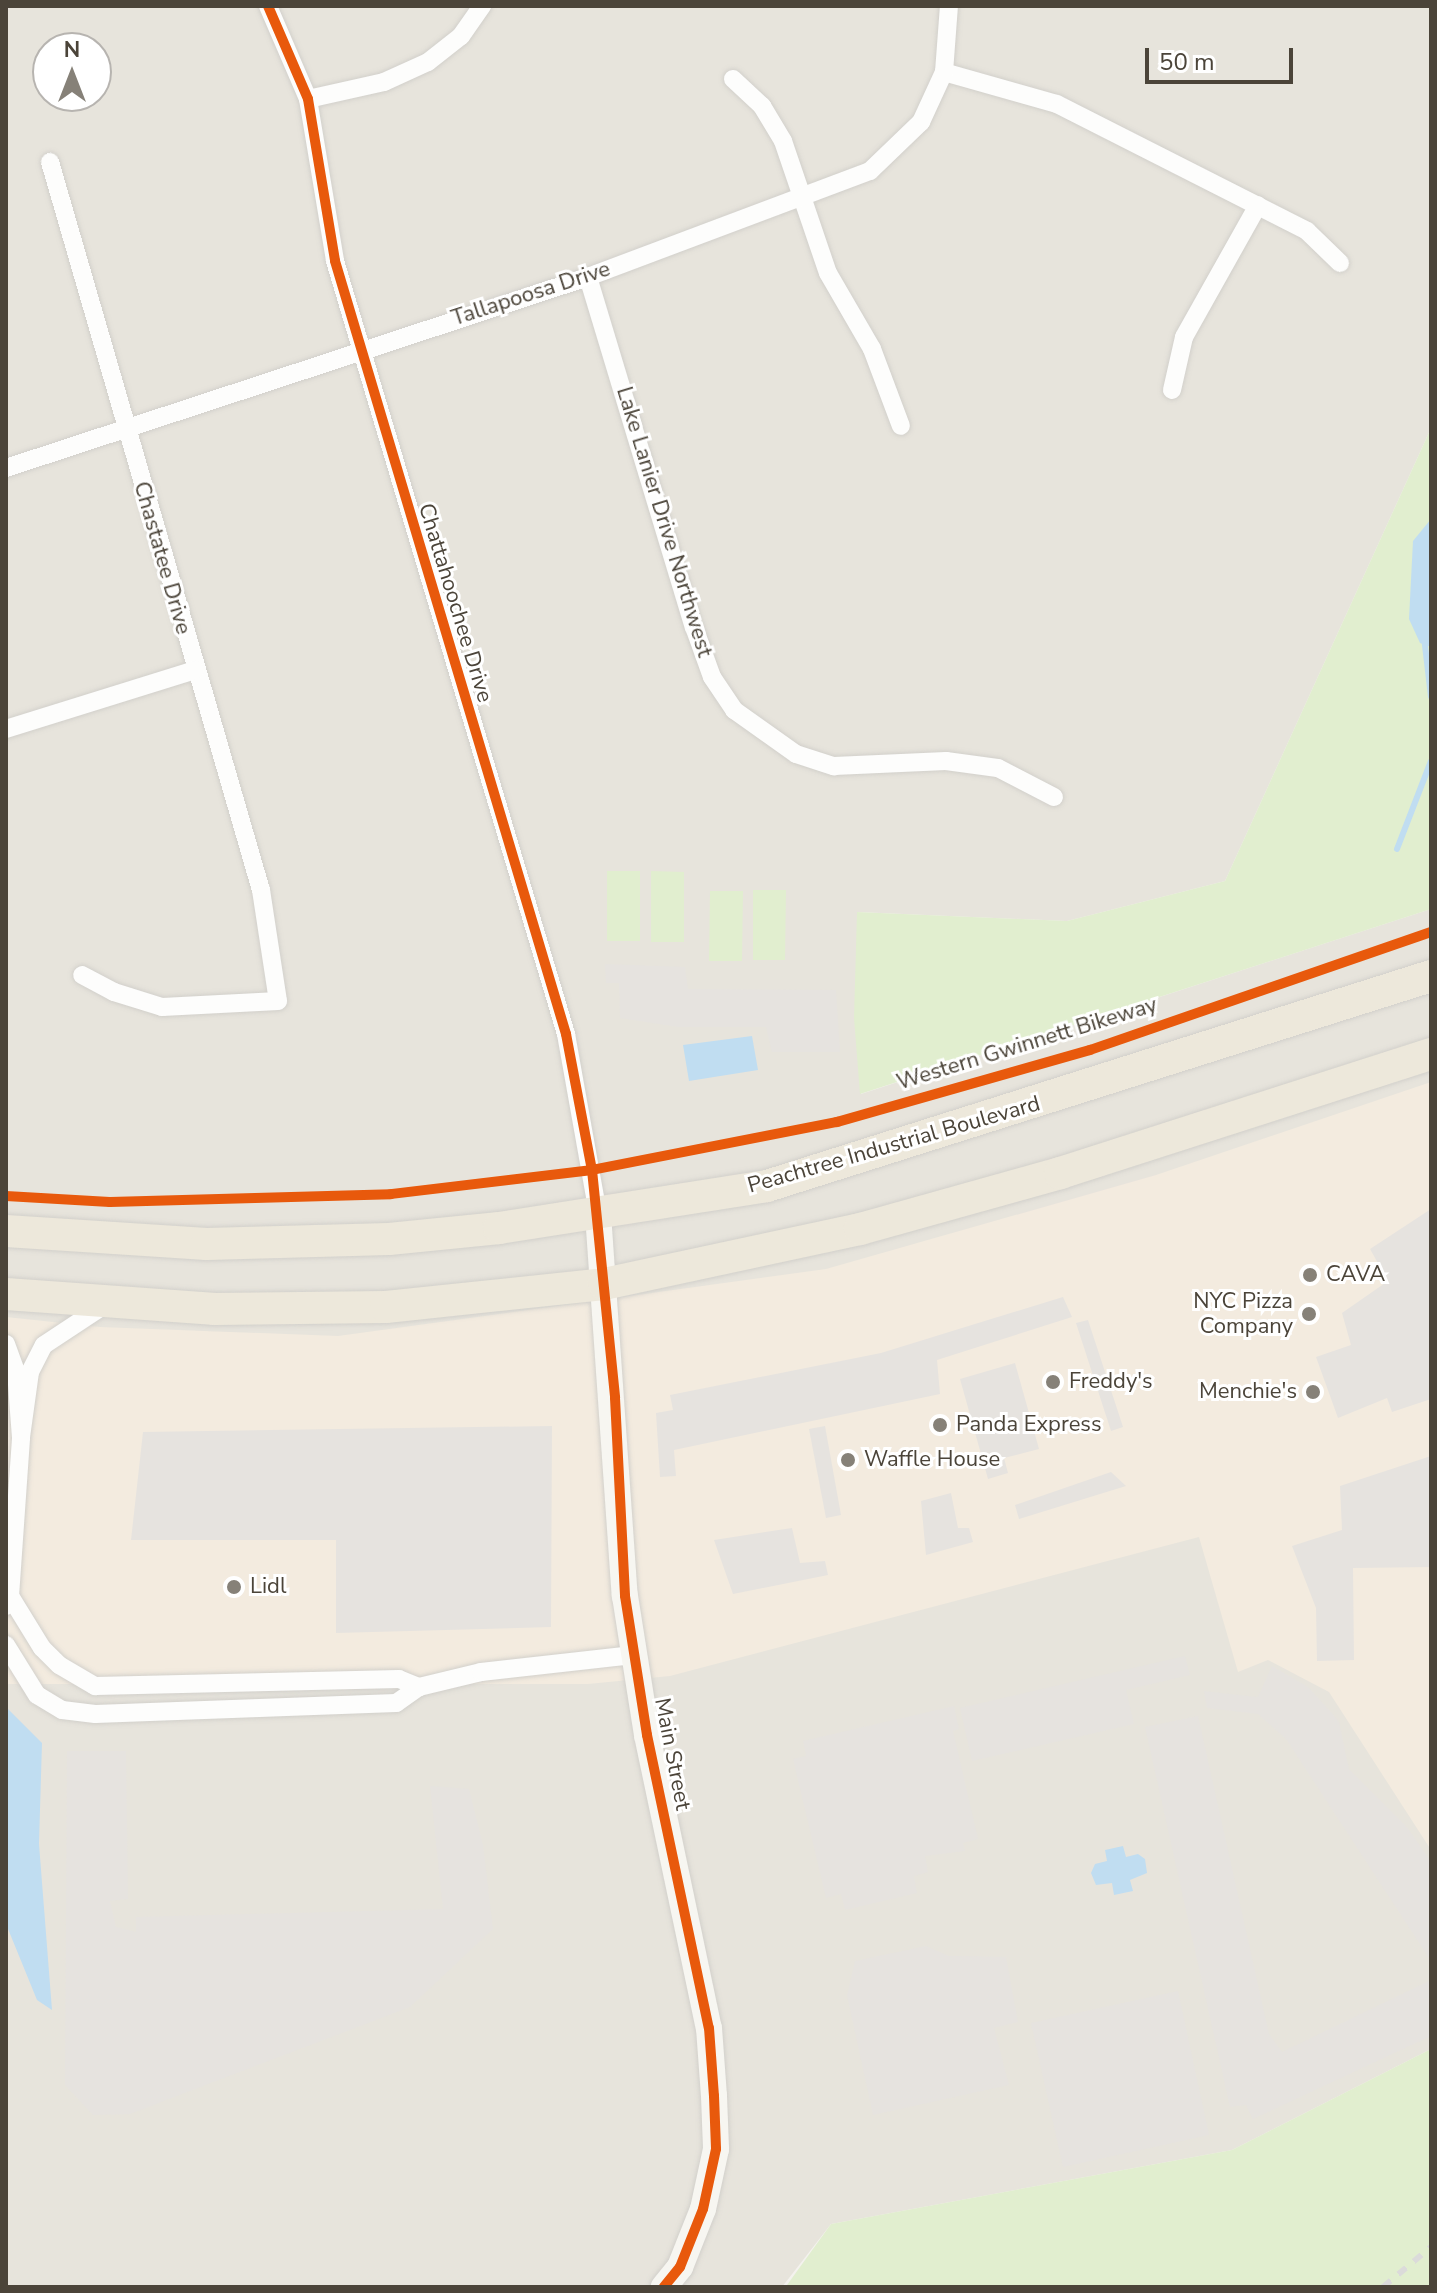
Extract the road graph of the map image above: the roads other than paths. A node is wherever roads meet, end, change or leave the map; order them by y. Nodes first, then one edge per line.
1 (268, 6) edge
2 (482, 6) edge
3 (949, 6) edge
4 (944, 72) junction
5 (733, 79) dead end
6 (308, 99) junction
7 (50, 162) dead end
8 (802, 200) junction
9 (1258, 205) junction
10 (1340, 263) dead end
11 (588, 277) junction
12 (360, 349) junction
13 (1172, 390) dead end
14 (901, 426) dead end
15 (124, 428) junction
16 (6, 468) edge
17 (195, 670) junction
18 (6, 729) edge
19 (1054, 797) dead end
20 (82, 975) dead end
21 (1431, 976) edge
22 (1431, 1054) edge
23 (598, 1214) junction
24 (6, 1231) edge
25 (604, 1284) junction
26 (6, 1294) edge
27 (110, 1302) junction
28 (6, 1344) edge
29 (21, 1437) junction
30 (8, 1601) edge
31 (6, 1645) edge
32 (633, 1655) junction
33 (419, 1687) junction
34 (664, 2287) edge

1 - 6 street, Chattahoochee Drive
2 - 6 street
3 - 4 street, Tallapoosa Drive
4 - 8 street, Tallapoosa Drive
4 - 9 street
5 - 8 street
6 - 12 street, Chattahoochee Drive
7 - 15 street, Chastatee Drive
8 - 11 street, Tallapoosa Drive
8 - 14 street
9 - 10 street
9 - 13 street
11 - 12 street, Tallapoosa Drive
11 - 19 street, Lake Lanier Drive Northwest
12 - 15 street, Tallapoosa Drive
12 - 23 street, Chattahoochee Drive
15 - 16 street, Tallapoosa Drive
15 - 17 street, Chastatee Drive
17 - 18 street
17 - 20 street, Chastatee Drive
21 - 23 highway, Peachtree Industrial Boulevard
22 - 25 highway
23 - 24 highway, Peachtree Industrial Boulevard
23 - 25 street, Main Street
25 - 27 highway
25 - 32 street, Main Street
26 - 27 highway
27 - 29 street
28 - 29 street
29 - 30 street
30 - 33 street
31 - 33 street
32 - 33 street
32 - 34 street, Main Street

